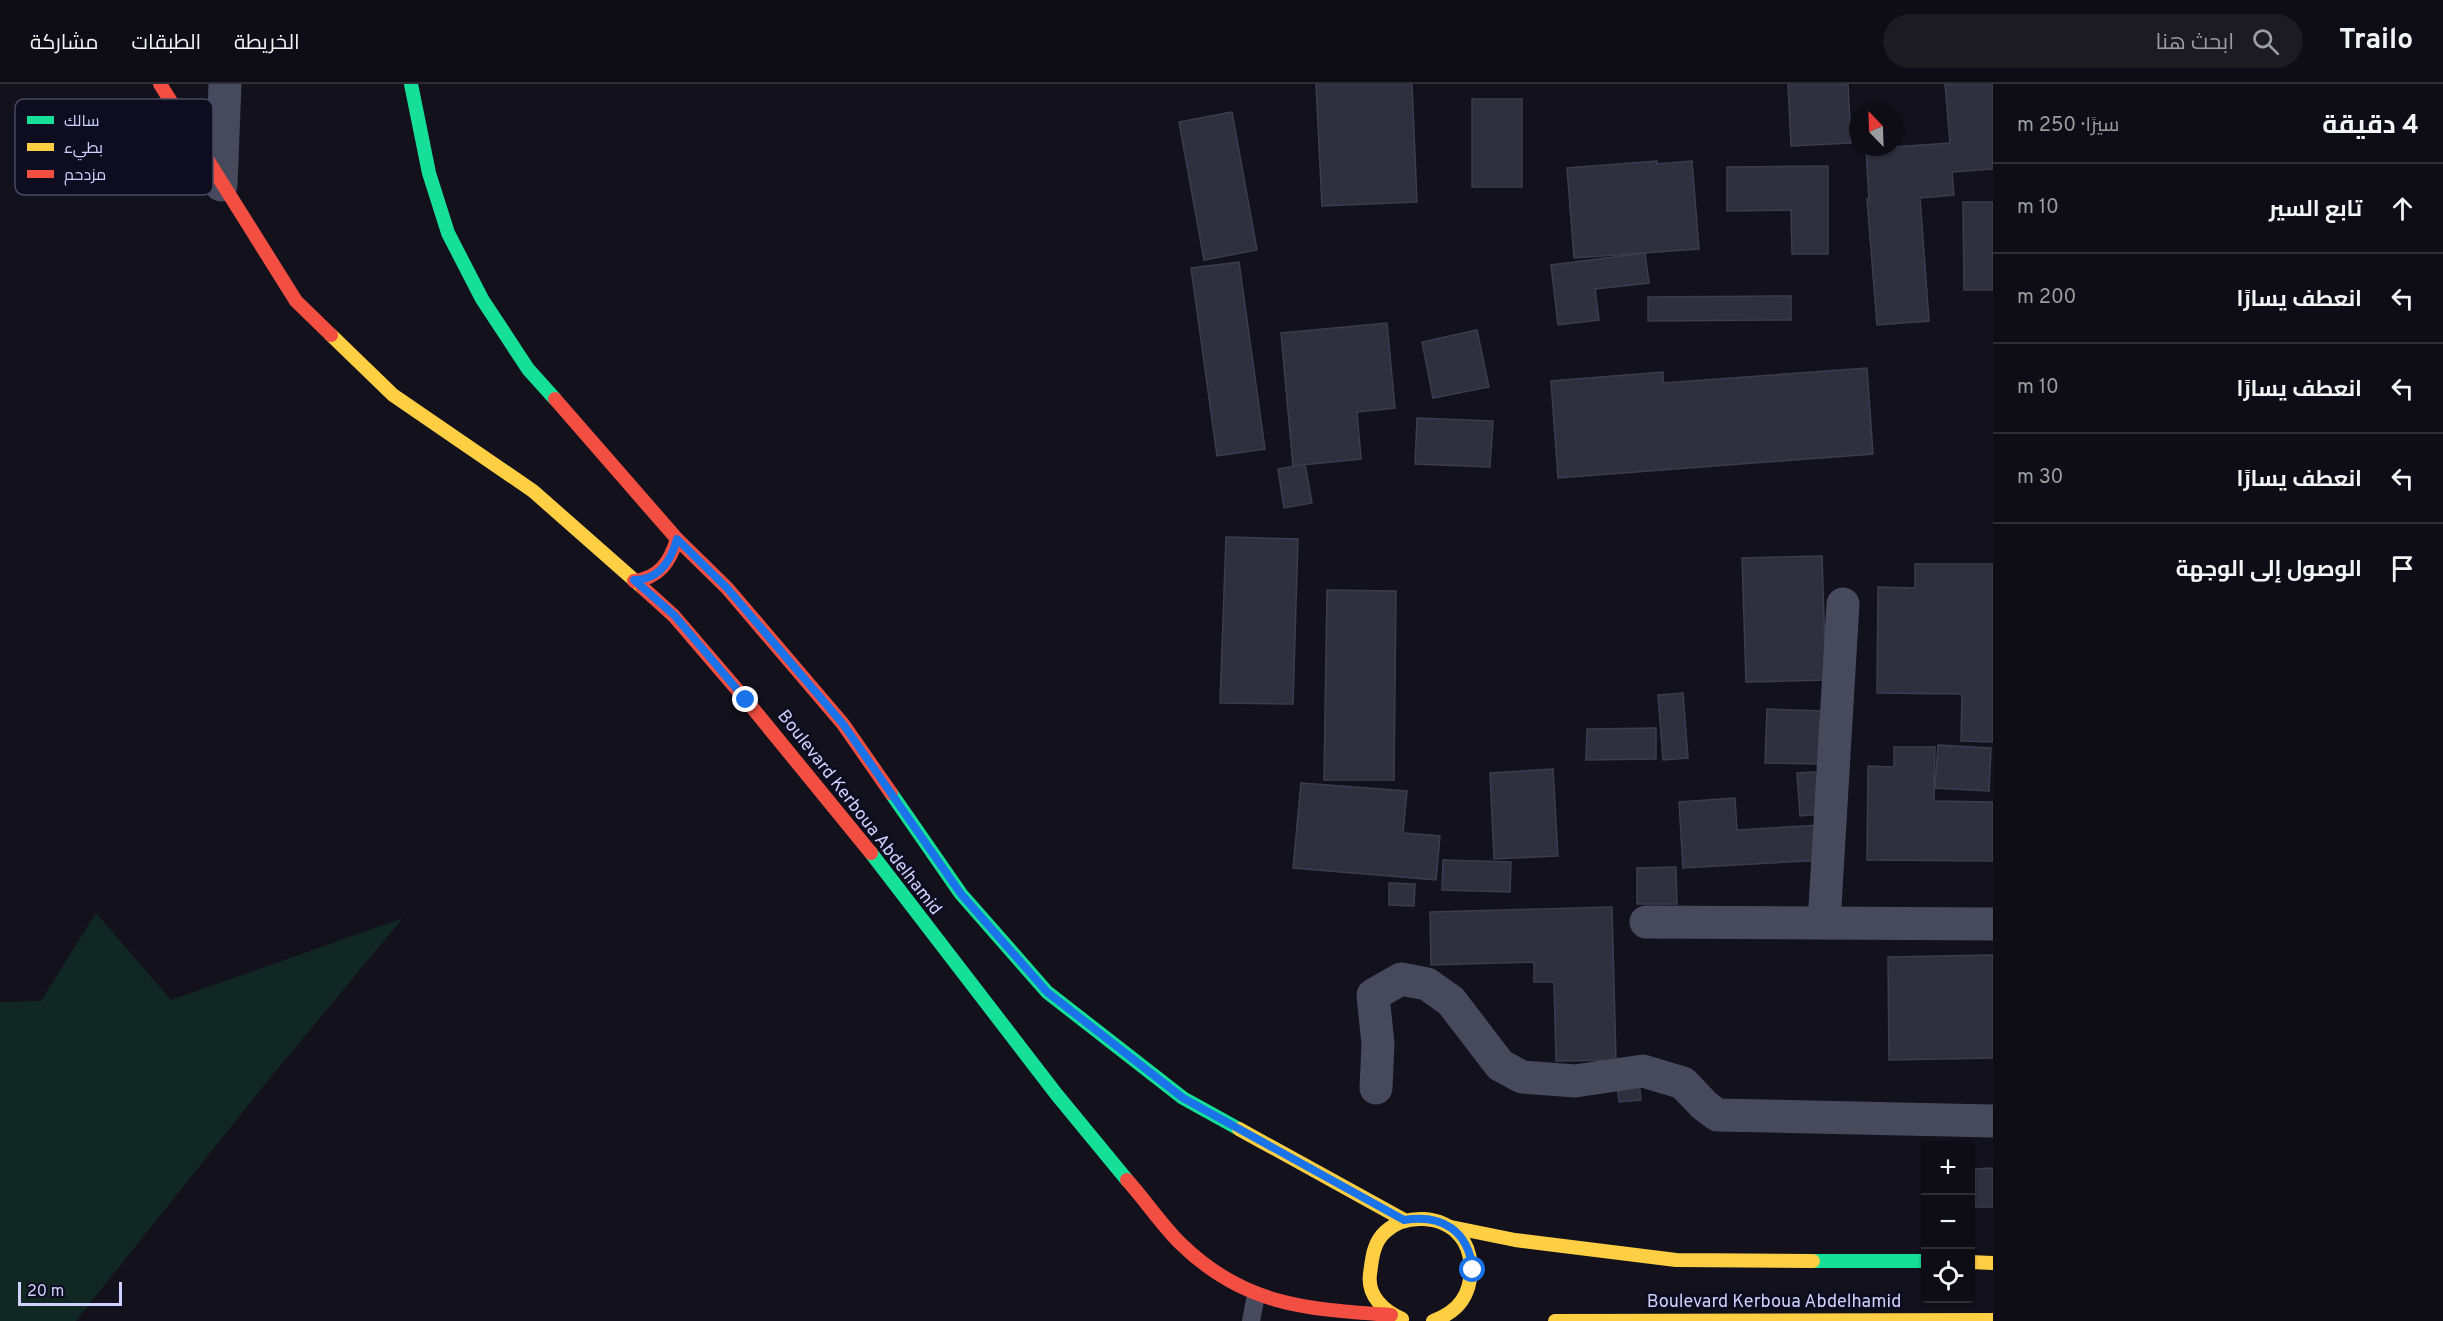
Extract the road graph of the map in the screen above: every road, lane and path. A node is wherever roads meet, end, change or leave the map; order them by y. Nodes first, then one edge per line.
1 (160, 84) edge
2 (225, 84) edge
3 (411, 84) edge
4 (169, 99) edge
5 (213, 171) edge
6 (221, 184) junction
7 (677, 539) junction
8 (634, 580) junction
9 (1843, 604) dead end
10 (1646, 922) dead end
11 (1824, 923) junction
12 (1993, 924) edge
13 (1376, 1088) dead end
14 (1993, 1121) edge
15 (1404, 1220) junction
16 (1451, 1227) junction
17 (1921, 1261) edge
18 (1975, 1262) edge
19 (1993, 1263) edge
20 (1256, 1296) junction
21 (1392, 1315) junction
22 (1993, 1320) edge
23 (1251, 1321) edge
24 (1406, 1321) edge
25 (1433, 1321) edge
26 (1555, 1321) edge

1 - 4 main road, Boulevard Kerboua Abdelhamid
2 - 6 street
3 - 7 main road
5 - 6 main road, Boulevard Kerboua Abdelhamid
6 - 8 main road, Boulevard Kerboua Abdelhamid
7 - 8 main road
7 - 15 main road
8 - 20 main road, Boulevard Kerboua Abdelhamid
9 - 11 street
10 - 11 street
11 - 12 street
13 - 14 street
15 - 16 main road
15 - 21 main road
16 - 17 main road
16 - 25 main road
18 - 19 main road
20 - 21 main road, Boulevard Kerboua Abdelhamid
20 - 23 lane
21 - 24 main road
22 - 26 main road, Boulevard Kerboua Abdelhamid

